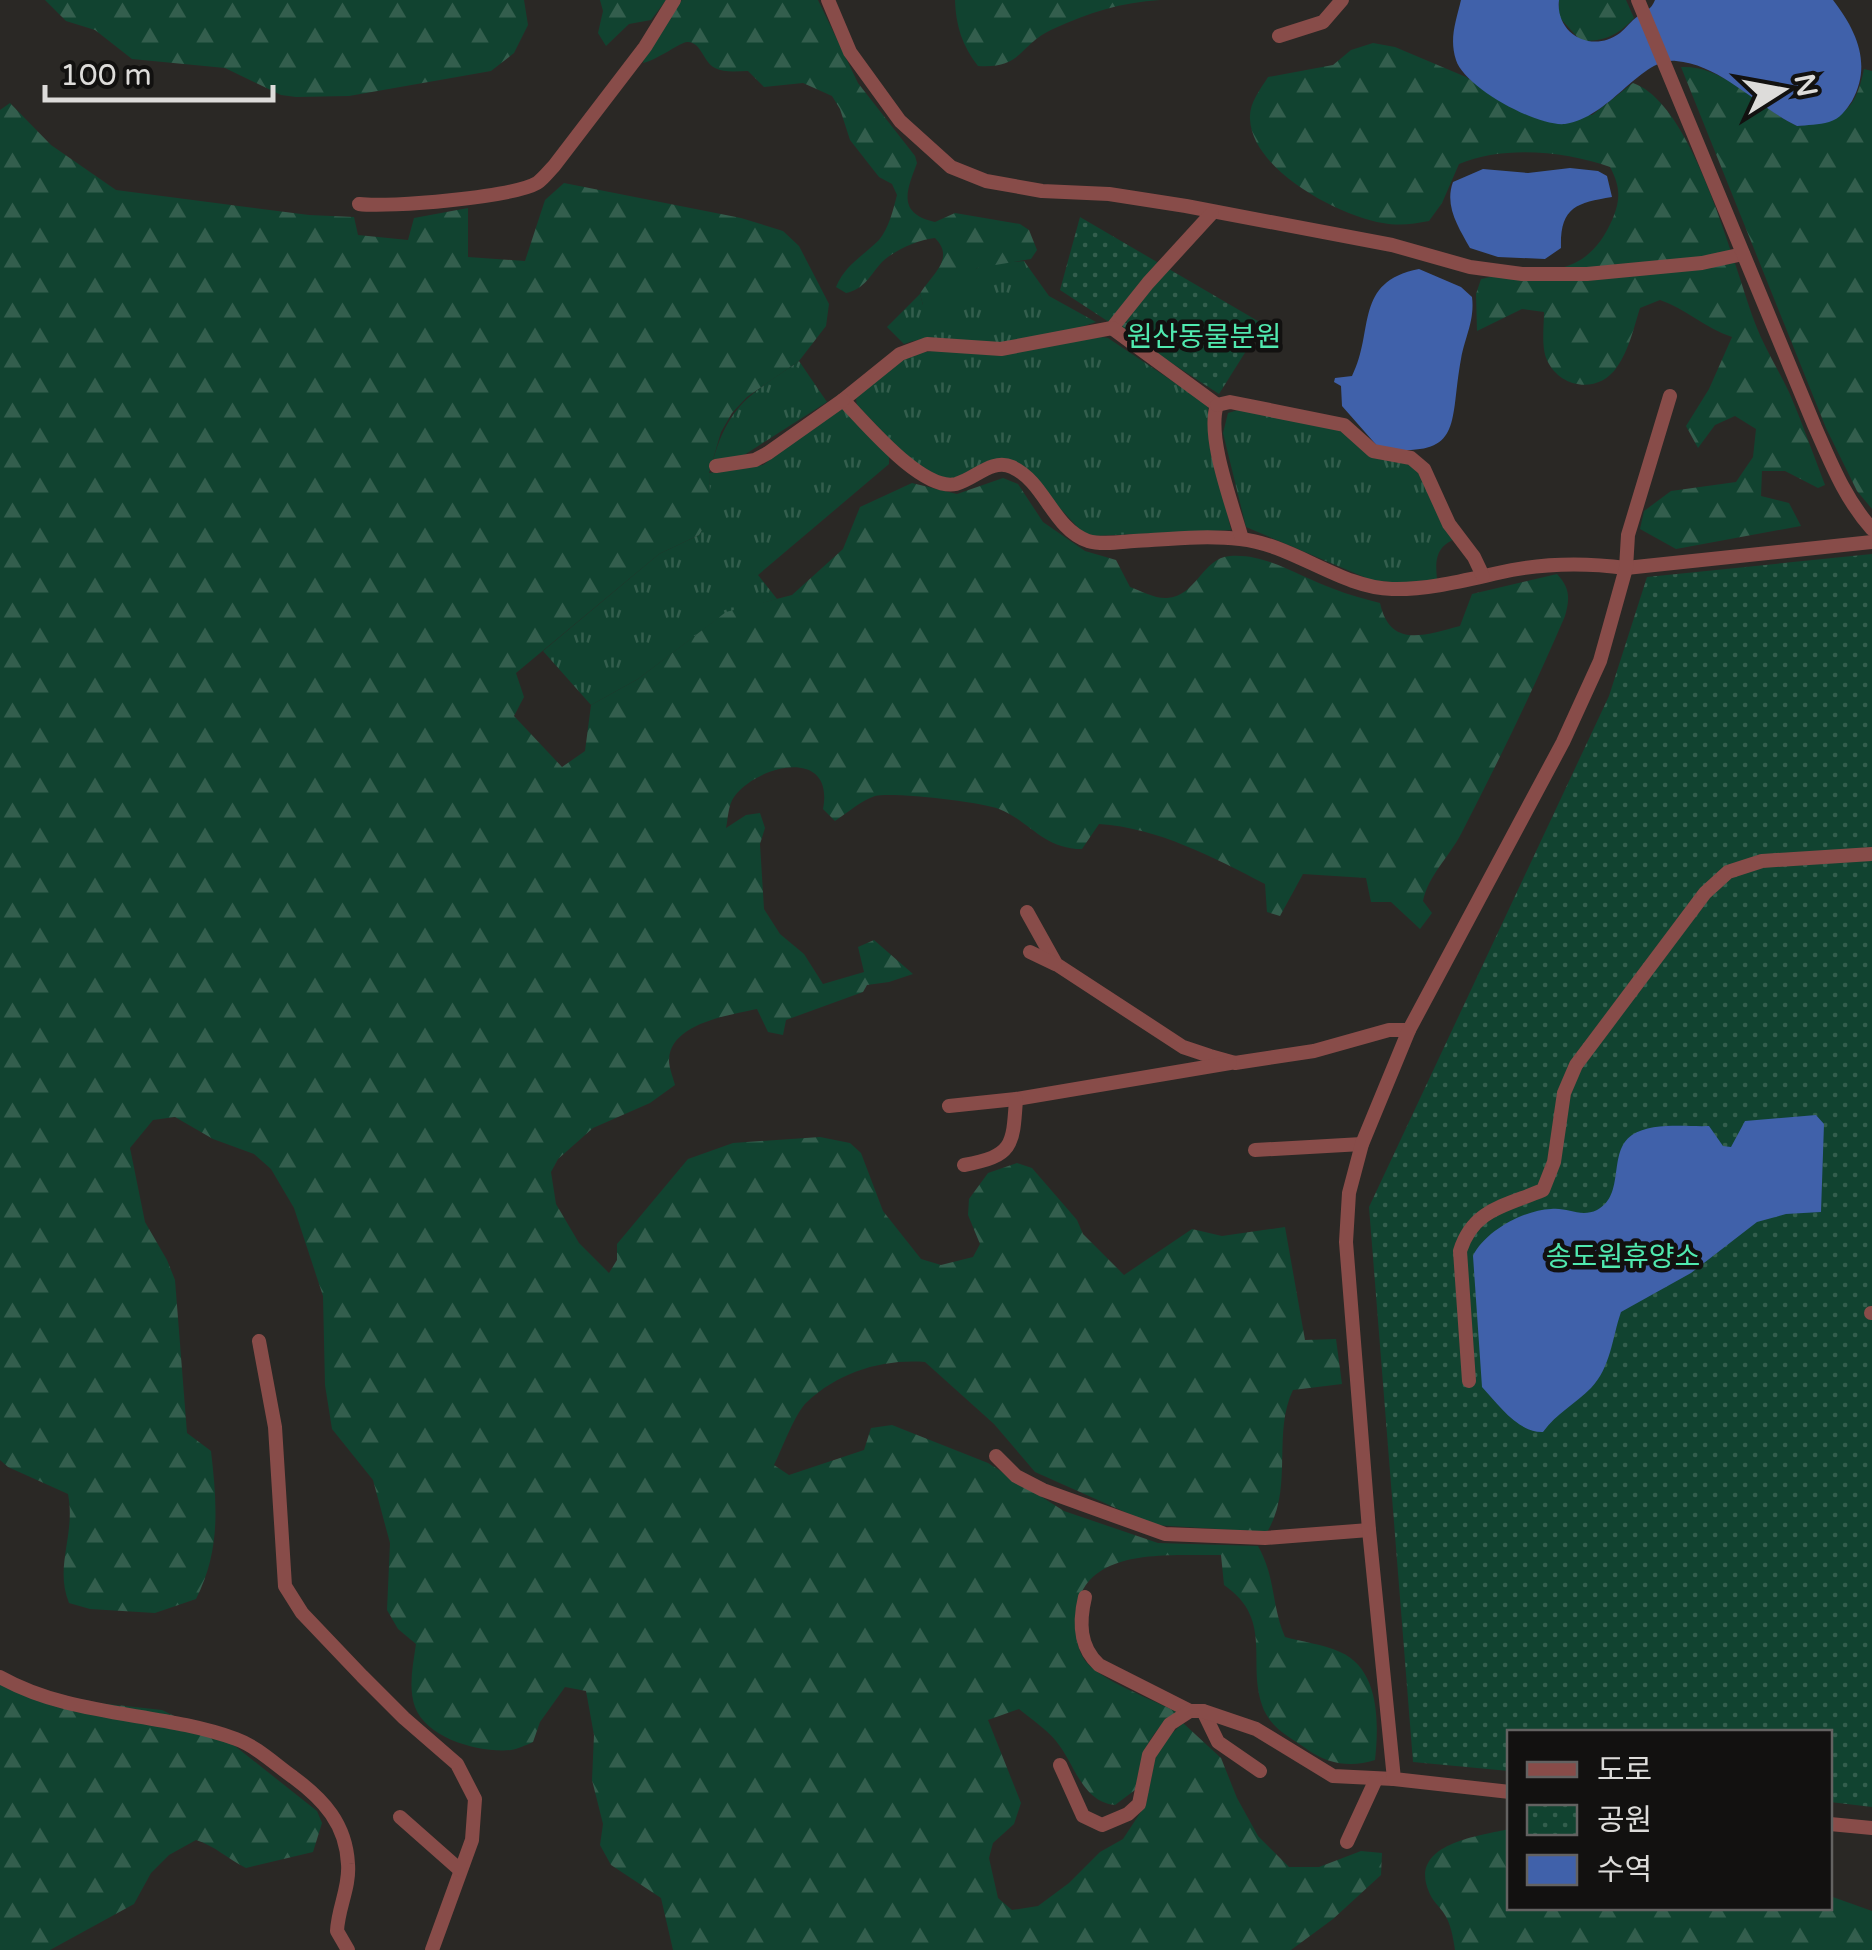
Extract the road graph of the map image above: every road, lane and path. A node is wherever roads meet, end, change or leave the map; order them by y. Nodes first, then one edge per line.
1 (674, 0) edge
2 (828, 0) edge
3 (1342, 0) edge
4 (1640, 5) edge
5 (1279, 36) dead end
6 (359, 204) dead end
7 (1212, 213) junction
8 (1742, 254) junction
9 (1112, 328) junction
10 (1670, 396) dead end
11 (843, 400) junction
12 (1217, 405) junction
13 (716, 466) dead end
14 (1872, 529) edge
15 (1242, 539) junction
16 (1872, 542) edge
17 (1626, 568) junction
18 (1483, 576) junction
19 (1872, 854) edge
20 (1028, 912) dead end
21 (1030, 952) dead end
22 (1056, 964) junction
23 (1409, 1030) junction
24 (1235, 1062) junction
25 (1016, 1099) junction
26 (949, 1106) dead end
27 (1362, 1144) junction
28 (1255, 1150) dead end
29 (964, 1165) dead end
30 (260, 1341) dead end
31 (1469, 1381) dead end
32 (996, 1456) dead end
33 (1369, 1530) junction
34 (1085, 1597) dead end
35 (0, 1677) edge
36 (1197, 1711) junction
37 (1060, 1765) dead end
38 (1260, 1771) dead end
39 (1376, 1779) junction
40 (1394, 1780) junction
41 (1507, 1792) edge
42 (400, 1817) dead end
43 (1832, 1824) edge
44 (1872, 1828) edge
45 (1347, 1842) dead end
46 (460, 1870) junction
47 (348, 1950) edge
48 (432, 1950) edge

1 - 6 street
2 - 7 street
3 - 5 street
4 - 8 street
7 - 8 street
7 - 9 street
8 - 14 street
9 - 11 street
9 - 12 street
10 - 17 street
11 - 13 street
11 - 15 street
12 - 15 street
12 - 18 street
15 - 18 street
16 - 17 street
17 - 18 street
17 - 23 street
19 - 31 street
20 - 22 street
21 - 22 street
22 - 24 street
23 - 24 street
23 - 27 street
24 - 25 street
25 - 26 street
25 - 29 street
27 - 28 street
27 - 33 street
30 - 46 street
32 - 33 street
33 - 40 street
34 - 36 street
35 - 47 street
36 - 37 street
36 - 38 street
36 - 39 street
39 - 40 street
39 - 45 street
40 - 41 street
42 - 46 street
43 - 44 street
46 - 48 street

